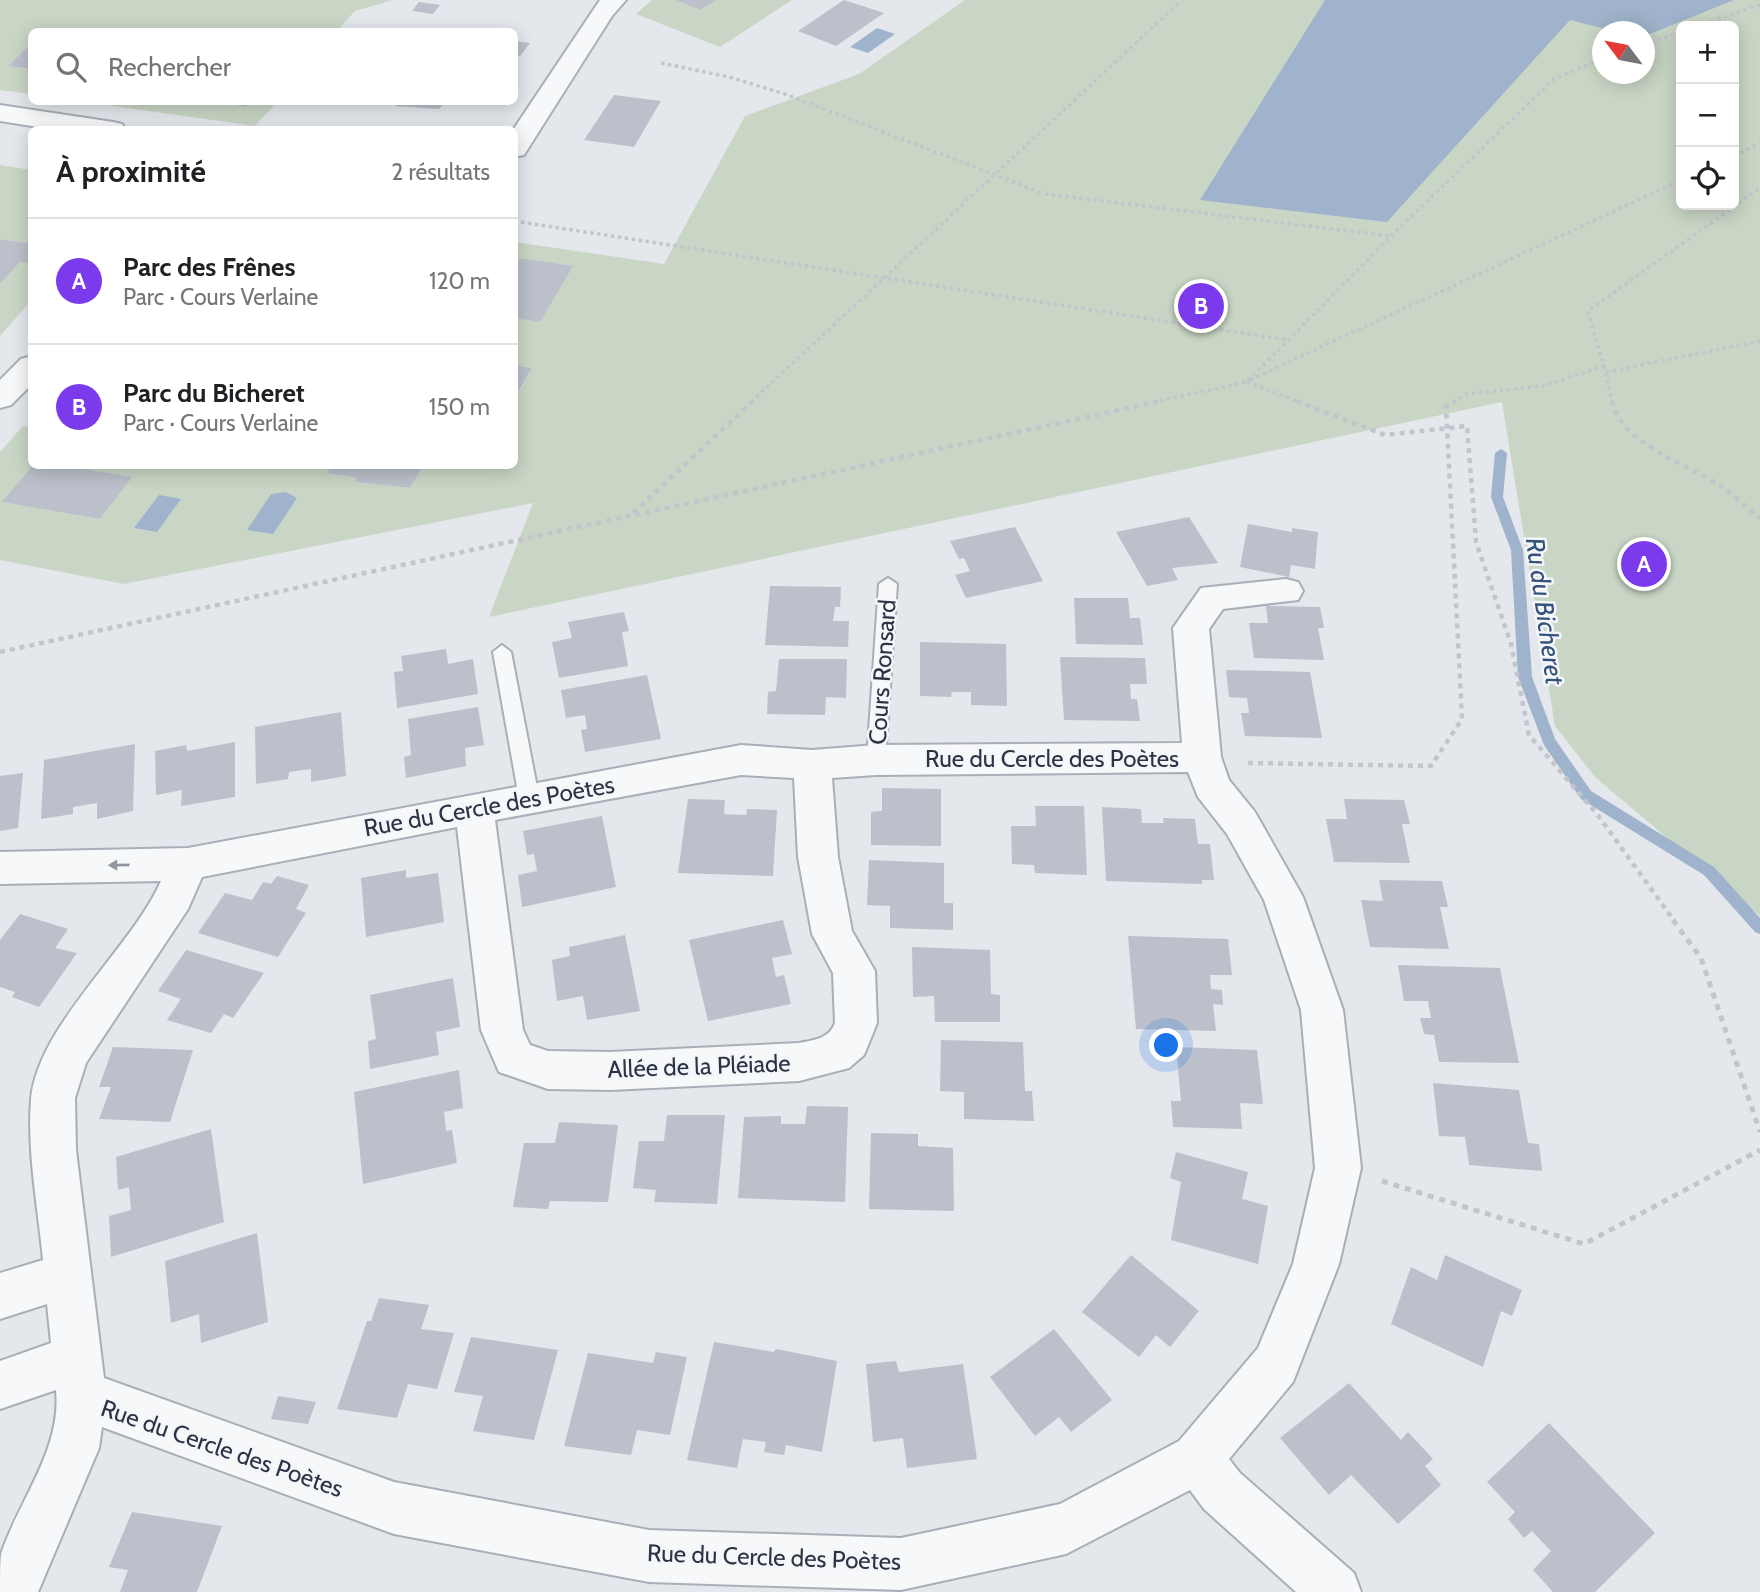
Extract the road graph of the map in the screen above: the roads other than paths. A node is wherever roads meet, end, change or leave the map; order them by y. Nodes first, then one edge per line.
1 (614, 0) edge
2 (0, 113) edge
3 (86, 126) edge
4 (518, 143) edge
5 (28, 370) edge
6 (0, 398) edge
7 (888, 584) dead end
8 (1286, 591) dead end
9 (502, 652) dead end
10 (1202, 757) junction
11 (876, 760) junction
12 (812, 765) junction
13 (528, 798) junction
14 (474, 807) junction
15 (188, 864) junction
16 (0, 868) edge
17 (66, 1276) junction
18 (0, 1296) edge
19 (79, 1380) junction
20 (0, 1385) edge
21 (1197, 1459) junction
22 (11, 1592) edge
23 (1335, 1592) edge

1 - 4 street
2 - 3 street
5 - 6 street
7 - 11 lane, Cours Ronsard
8 - 10 street
9 - 13 lane
10 - 11 street, Rue du Cercle des Poètes
10 - 21 street, Rue du Cercle des Poètes
11 - 12 street, Rue du Cercle des Poètes
12 - 13 street, Rue du Cercle des Poètes
12 - 14 street, Allée de la Pléiade
13 - 14 street, Rue du Cercle des Poètes
14 - 15 street, Rue du Cercle des Poètes
15 -> 16 street, Rue du Cercle des Poètes
15 - 17 street
17 - 18 street
17 - 19 street
19 - 20 street
19 - 21 street, Rue du Cercle des Poètes
19 - 22 street
21 - 23 street

